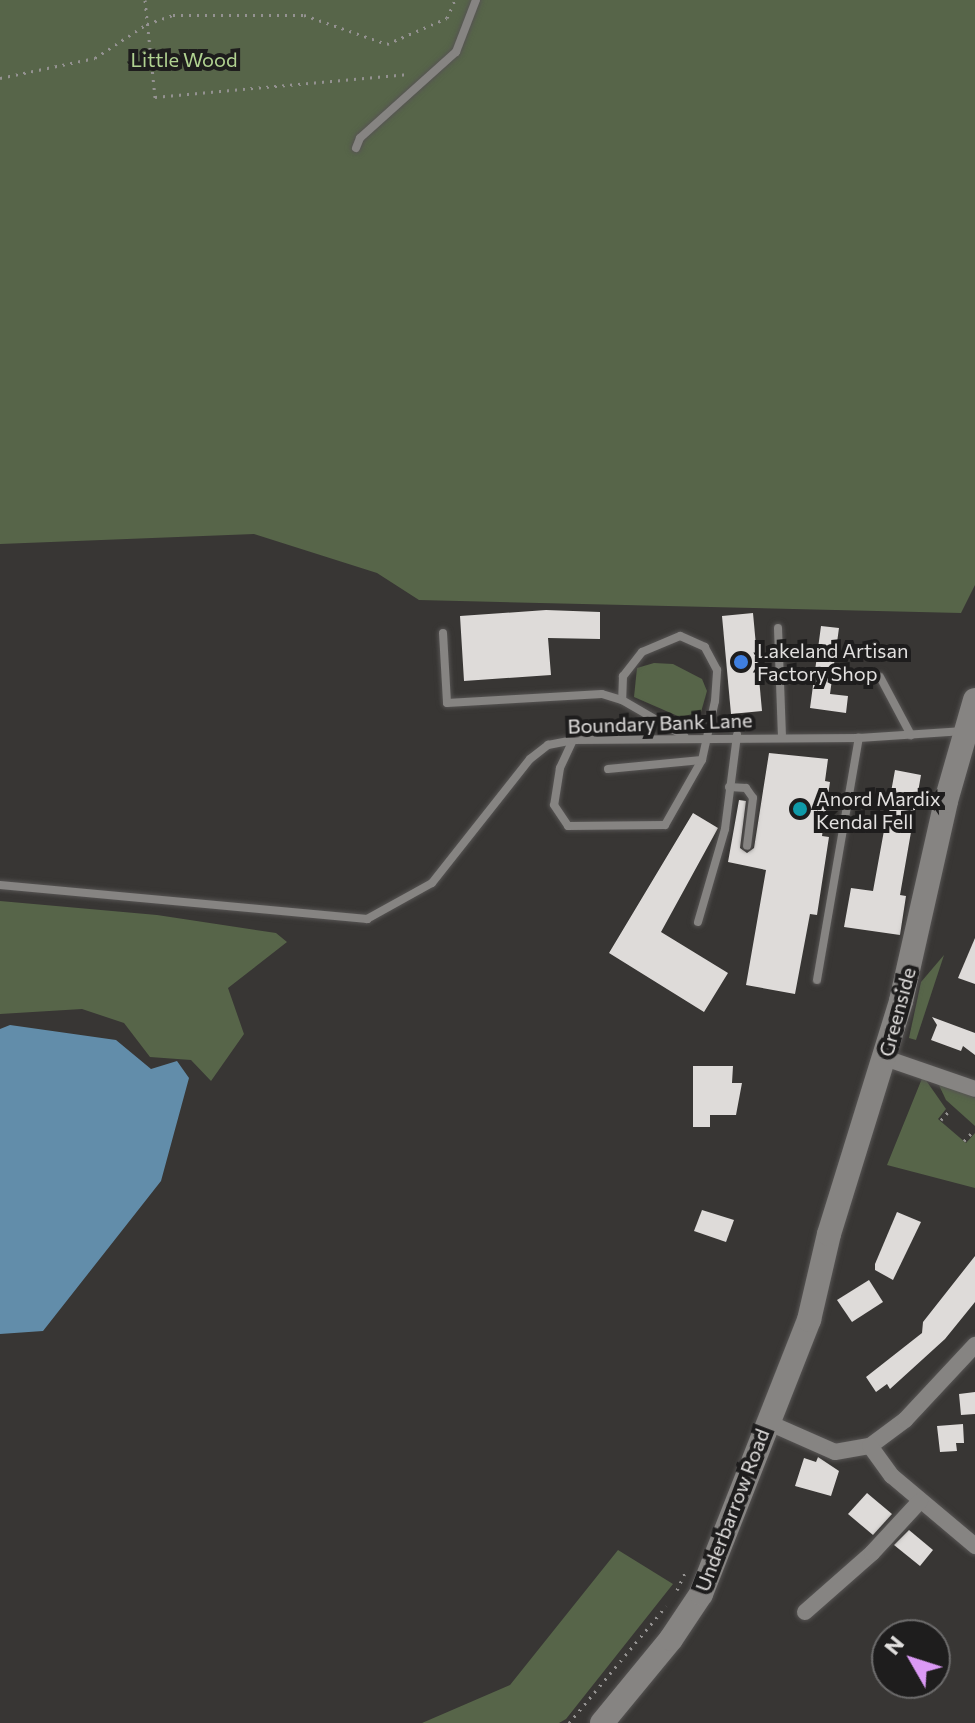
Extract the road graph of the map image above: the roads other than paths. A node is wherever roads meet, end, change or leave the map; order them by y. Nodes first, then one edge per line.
1 (476, 0) edge
2 (356, 148) dead end
3 (778, 628) dead end
4 (443, 633) dead end
5 (880, 677) dead end
6 (622, 700) junction
7 (975, 700) edge
8 (964, 731) junction
9 (737, 735) junction
10 (911, 735) junction
11 (782, 736) junction
12 (685, 737) junction
13 (708, 738) junction
14 (859, 738) junction
15 (573, 740) junction
16 (702, 760) junction
17 (608, 769) dead end
18 (729, 787) junction
19 (747, 846) dead end
20 (0, 885) edge
21 (698, 922) dead end
22 (817, 980) dead end
23 (885, 1058) junction
24 (975, 1089) edge
25 (809, 1320) joint
26 (975, 1345) edge
27 (767, 1422) junction
28 (870, 1446) junction
29 (920, 1501) junction
30 (975, 1546) edge
31 (805, 1612) dead end
32 (602, 1723) edge

1 - 2 lane
3 - 11 lane
4 - 6 lane
5 - 10 lane
6 - 12 lane
6 - 13 lane
7 - 8 street, Greenside
8 - 10 lane, Boundary Bank Lane
8 - 23 street, Greenside
9 - 11 lane, Boundary Bank Lane
9 - 13 lane, Boundary Bank Lane
9 - 18 lane
10 - 14 lane, Boundary Bank Lane
11 - 14 lane, Boundary Bank Lane
12 - 13 lane, Boundary Bank Lane
12 - 15 lane, Boundary Bank Lane
13 - 16 lane
14 - 22 lane
15 - 16 lane
15 - 20 lane, Boundary Bank Lane
16 - 17 lane
18 - 19 lane
18 - 21 lane
23 - 24 street
23 - 25 street, Greenside
25 - 27 street, Underbarrow Road
26 - 28 street
27 - 28 street
27 - 32 street, Underbarrow Road
28 - 29 street
29 - 30 street
29 - 31 street

